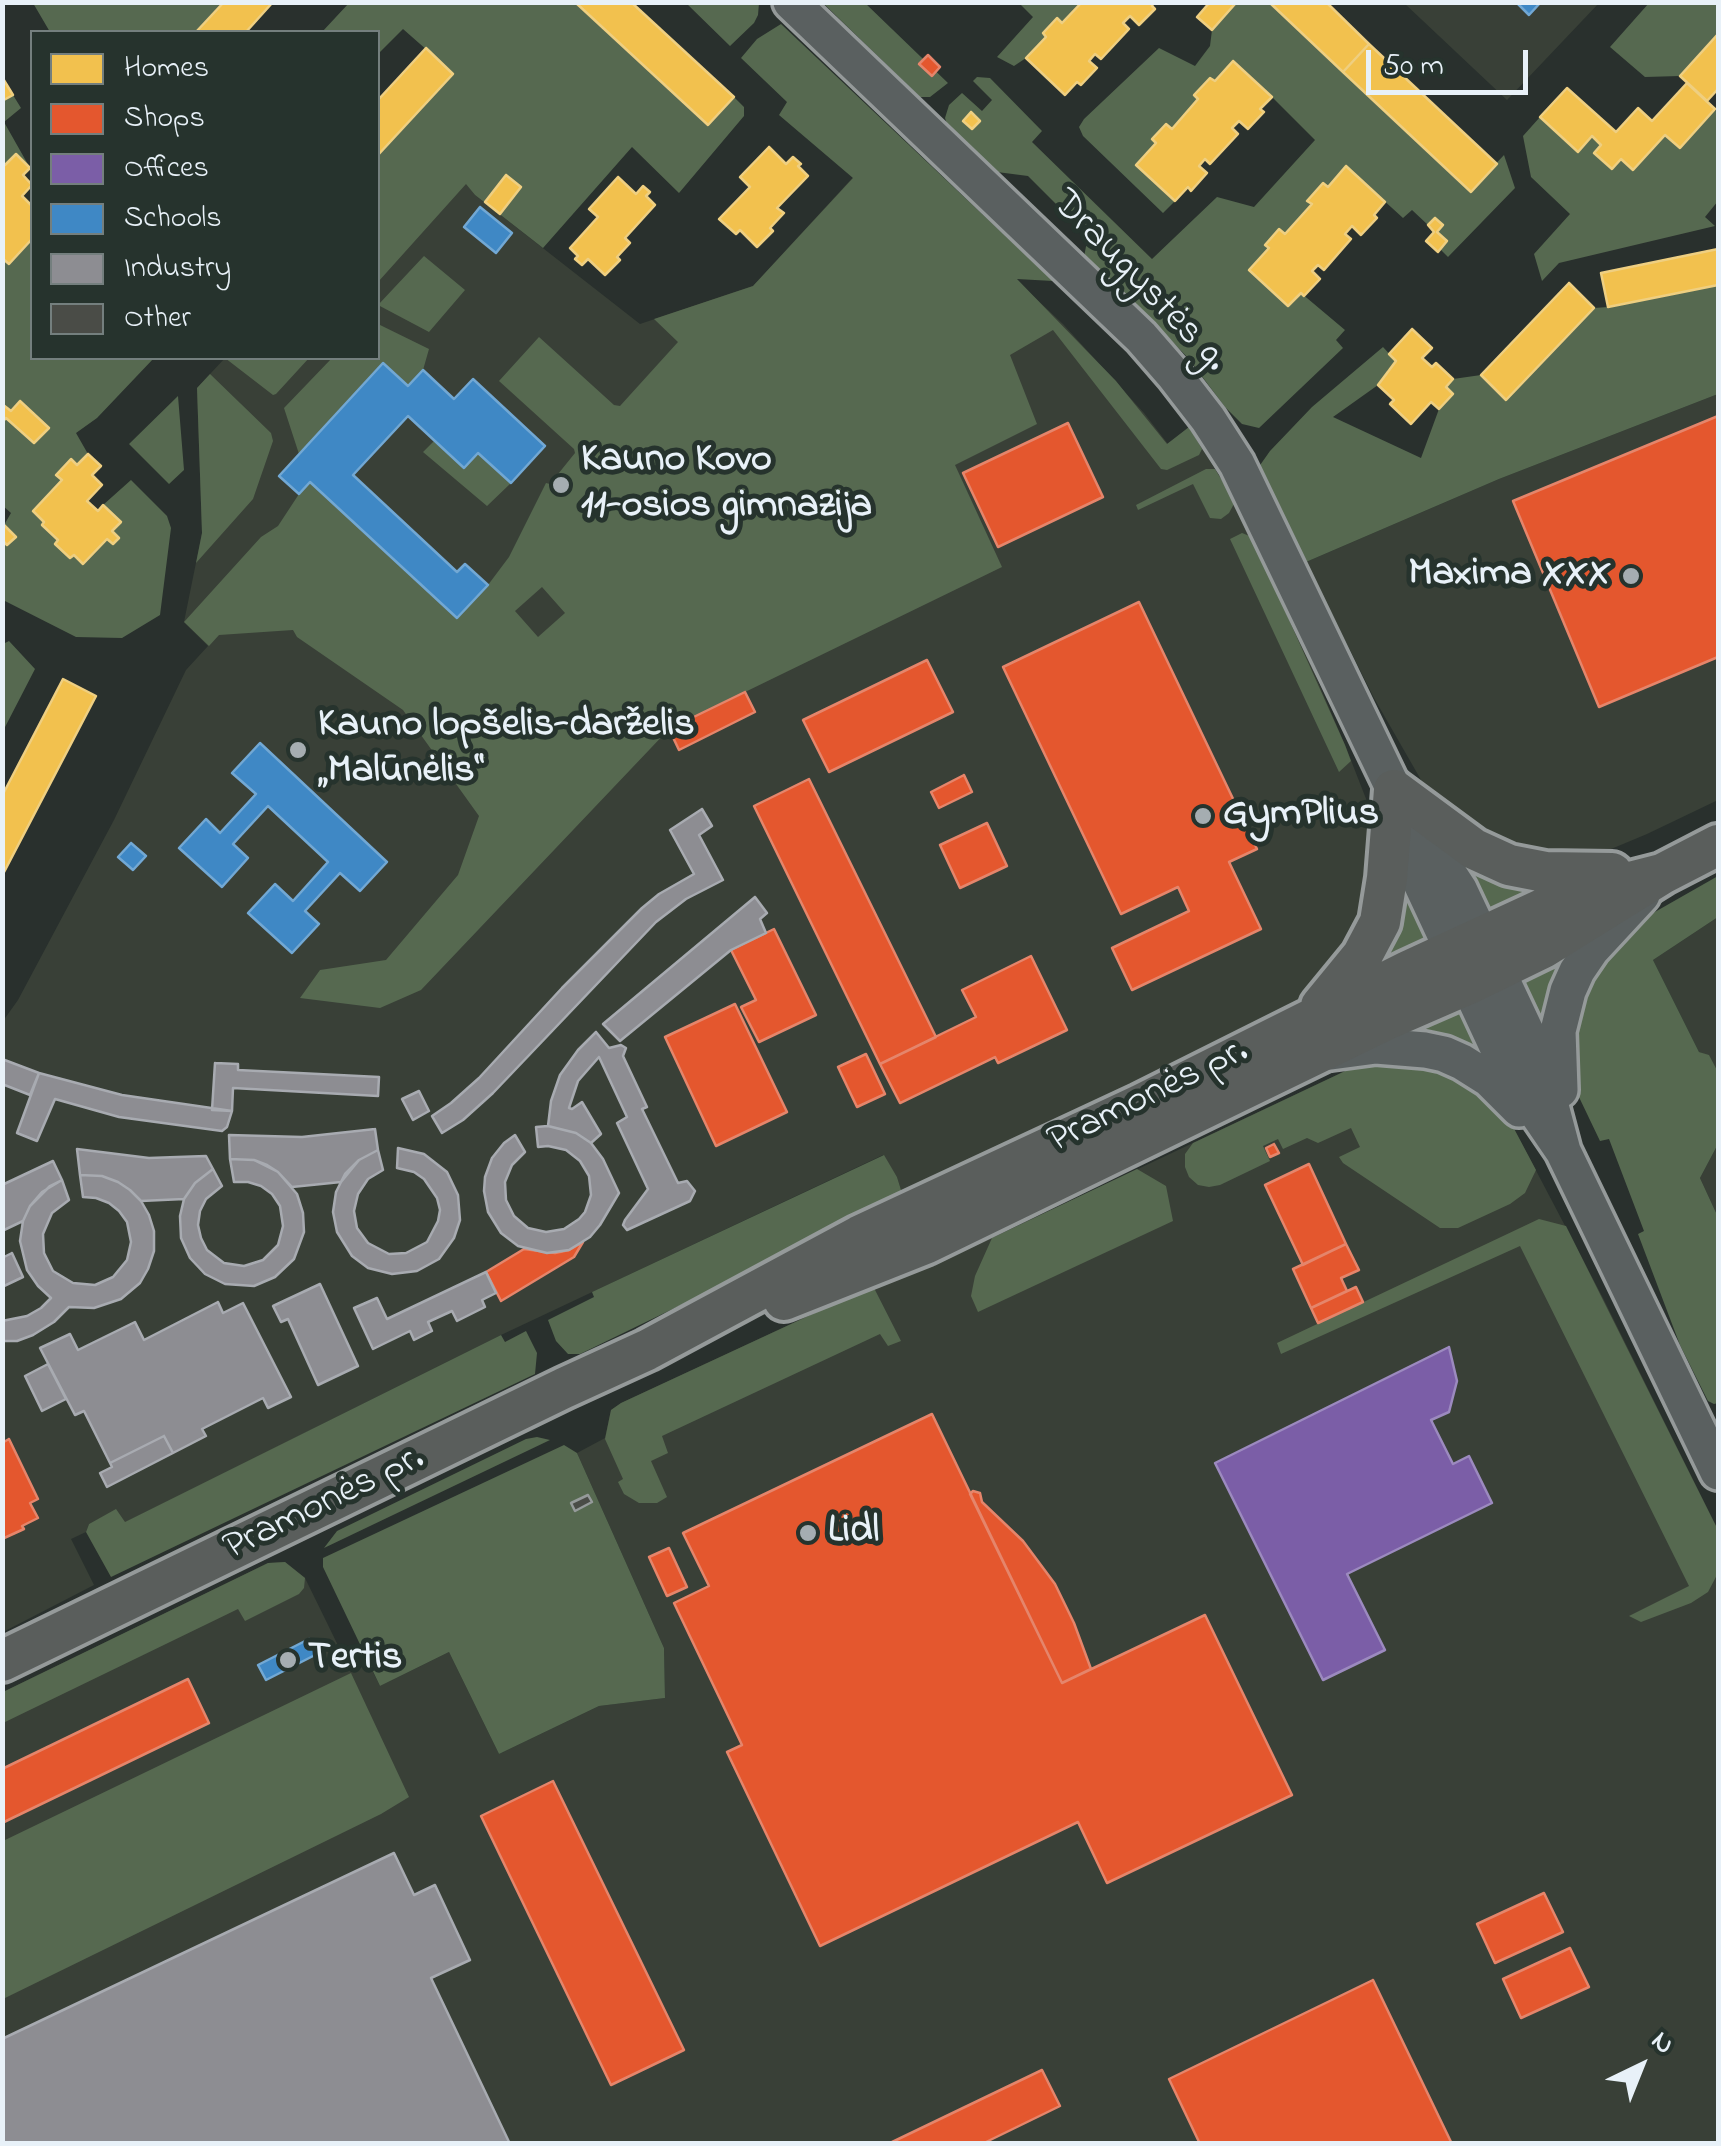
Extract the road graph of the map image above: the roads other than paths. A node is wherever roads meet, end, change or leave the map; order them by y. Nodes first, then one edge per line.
1 (792, 2) edge
2 (1394, 790) junction
3 (1718, 845) edge
4 (1662, 874) junction
5 (1475, 961) junction
6 (1312, 1037) junction
7 (1564, 1151) junction
8 (1718, 1472) edge
9 (2, 1660) edge

1 - 2 main road, Draugystės g.
2 - 4 main road
2 - 5 main road, Draugystės g.
2 - 6 main road
3 - 4 main road, Pramonės pr.
4 - 5 main road, Pramonės pr.
4 - 7 main road
5 - 6 main road, Pramonės pr.
5 - 7 main road, Draugystės g.
6 - 7 main road
6 - 9 main road, Pramonės pr.
7 - 8 main road, Draugystės g.

